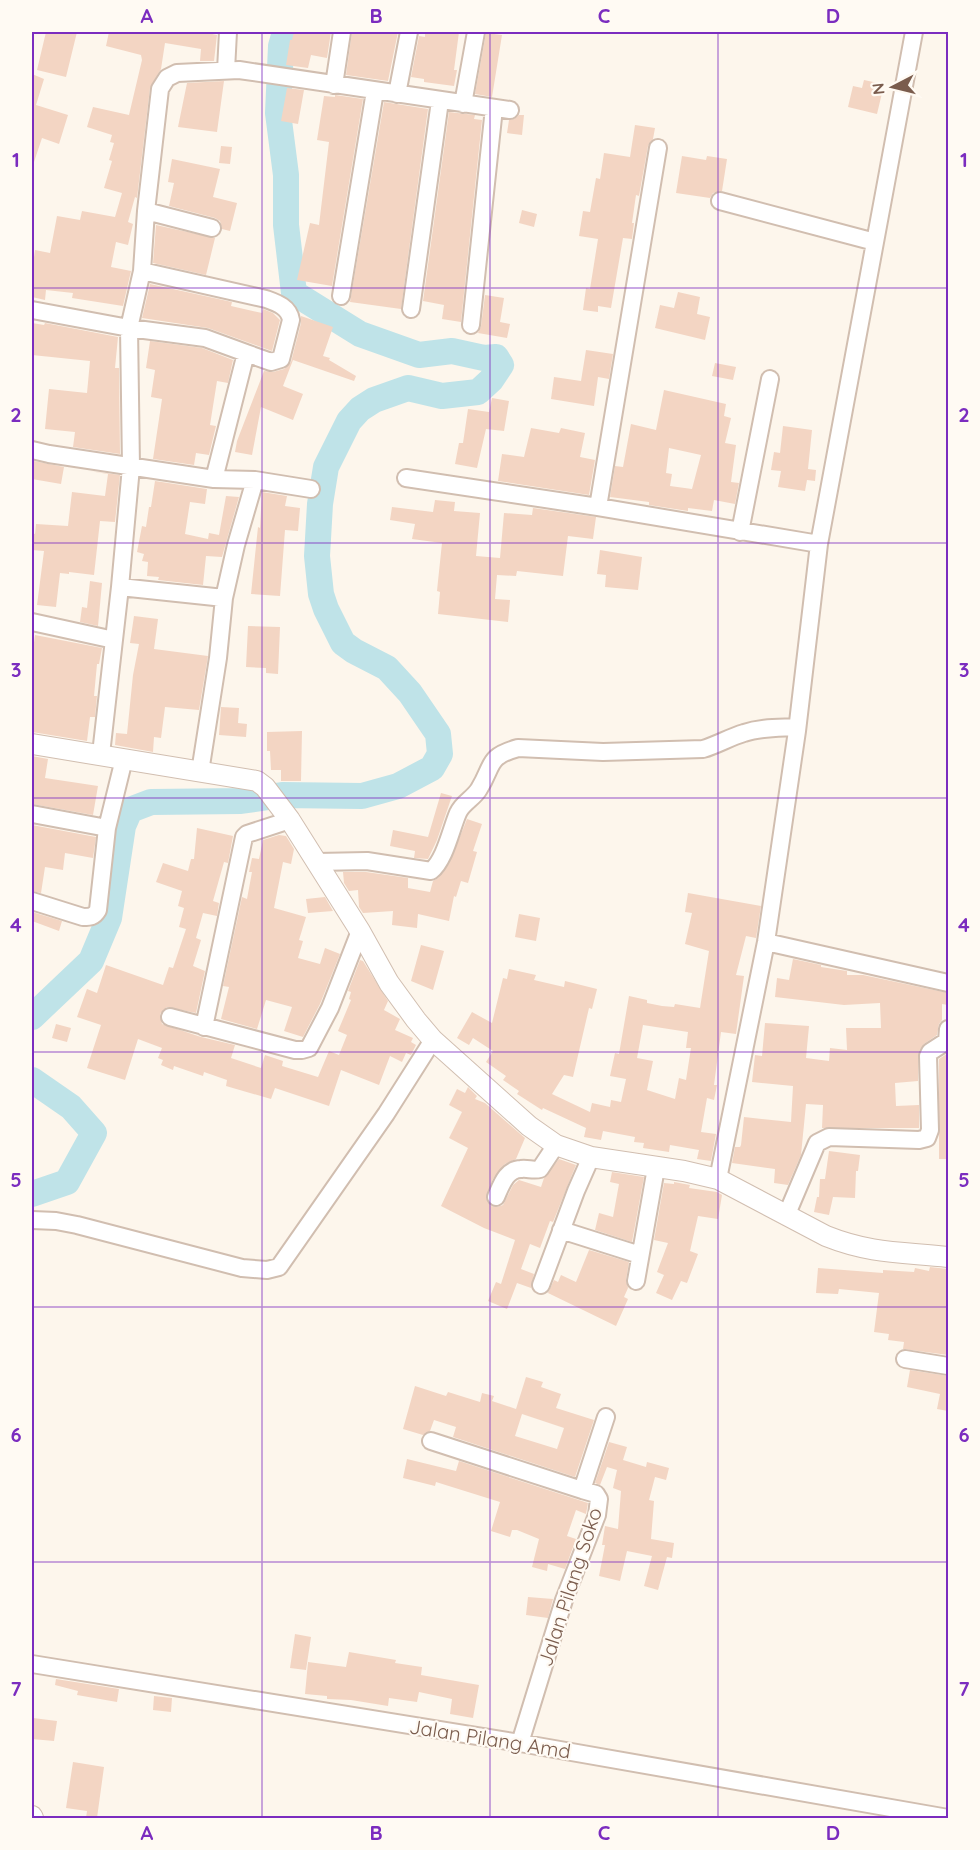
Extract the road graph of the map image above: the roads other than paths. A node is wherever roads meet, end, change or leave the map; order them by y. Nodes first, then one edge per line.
1 (228, 32) edge
2 (342, 32) edge
3 (409, 32) edge
4 (476, 32) edge
5 (914, 32) edge
6 (233, 70) junction
7 (334, 85) junction
8 (375, 91) junction
9 (398, 94) junction
10 (440, 100) junction
11 (463, 104) junction
12 (658, 148) dead end
13 (720, 201) dead end
14 (146, 212) junction
15 (212, 228) dead end
16 (875, 242) junction
17 (142, 271) junction
18 (341, 296) dead end
19 (411, 309) dead end
20 (32, 310) edge
21 (471, 325) dead end
22 (129, 328) junction
23 (246, 353) junction
24 (770, 379) dead end
25 (32, 450) edge
26 (131, 466) junction
27 (406, 478) dead end
28 (214, 479) junction
29 (255, 480) junction
30 (311, 489) dead end
31 (598, 507) junction
32 (740, 532) junction
33 (819, 544) junction
34 (120, 587) junction
35 (224, 597) junction
36 (32, 622) edge
37 (114, 640) junction
38 (797, 728) junction
39 (32, 744) edge
40 (101, 754) junction
41 (124, 759) junction
42 (200, 772) junction
43 (284, 813) junction
44 (32, 814) edge
45 (107, 828) junction
46 (317, 862) junction
47 (32, 901) edge
48 (360, 930) junction
49 (766, 942) junction
50 (948, 983) edge
51 (170, 1017) dead end
52 (204, 1027) junction
53 (948, 1029) edge
54 (434, 1040) junction
55 (556, 1144) junction
56 (591, 1157) junction
57 (656, 1168) junction
58 (718, 1179) junction
59 (496, 1197) dead end
60 (787, 1214) junction
61 (32, 1220) edge
62 (561, 1230) junction
63 (640, 1255) junction
64 (948, 1257) edge
65 (636, 1281) dead end
66 (541, 1285) dead end
67 (905, 1359) dead end
68 (948, 1366) edge
69 (606, 1417) dead end
70 (431, 1441) dead end
71 (582, 1490) junction
72 (32, 1664) edge
73 (520, 1743) junction
74 (948, 1818) edge

1 - 6 street
2 - 7 street
3 - 9 street
4 - 11 street
5 - 16 street
6 - 7 street
6 - 14 street
7 - 8 street
8 - 9 street
8 - 18 street
9 - 10 street
10 - 11 street
10 - 19 street
11 - 21 street
12 - 31 street
13 - 16 street
14 - 15 street
14 - 17 street
16 - 33 street
17 - 22 street
17 - 23 street
20 - 22 street
22 - 23 street
22 - 26 street
23 - 28 street
24 - 32 street
25 - 26 street
26 - 28 street
26 - 34 street
27 - 31 street
28 - 29 street
29 - 30 street
29 - 35 street
31 - 32 street
32 - 33 street
33 - 38 street
34 - 35 street
34 - 37 street
35 - 42 street
36 - 37 street
37 - 40 street
38 - 46 street
38 - 49 street
39 - 40 street
40 - 41 street
41 - 42 street
41 - 45 street
42 - 43 street
43 - 46 street
43 - 52 street
44 - 45 street
45 - 47 street
46 - 48 street
48 - 52 street
48 - 54 street
49 - 50 street
49 - 58 street
51 - 52 street
53 - 60 street
54 - 55 street
54 - 61 street
55 - 56 street
55 - 59 street
56 - 57 street
56 - 62 street
57 - 58 street
57 - 63 street
58 - 60 street
60 - 64 street
62 - 63 street
62 - 66 street
63 - 65 street
67 - 68 street
69 - 71 street
70 - 71 street, Jalan Pilang Soko
71 - 73 street, Jalan Pilang Soko
72 - 73 street, Jalan Pilang Amd
73 - 74 street, Jalan Pilang Amd

